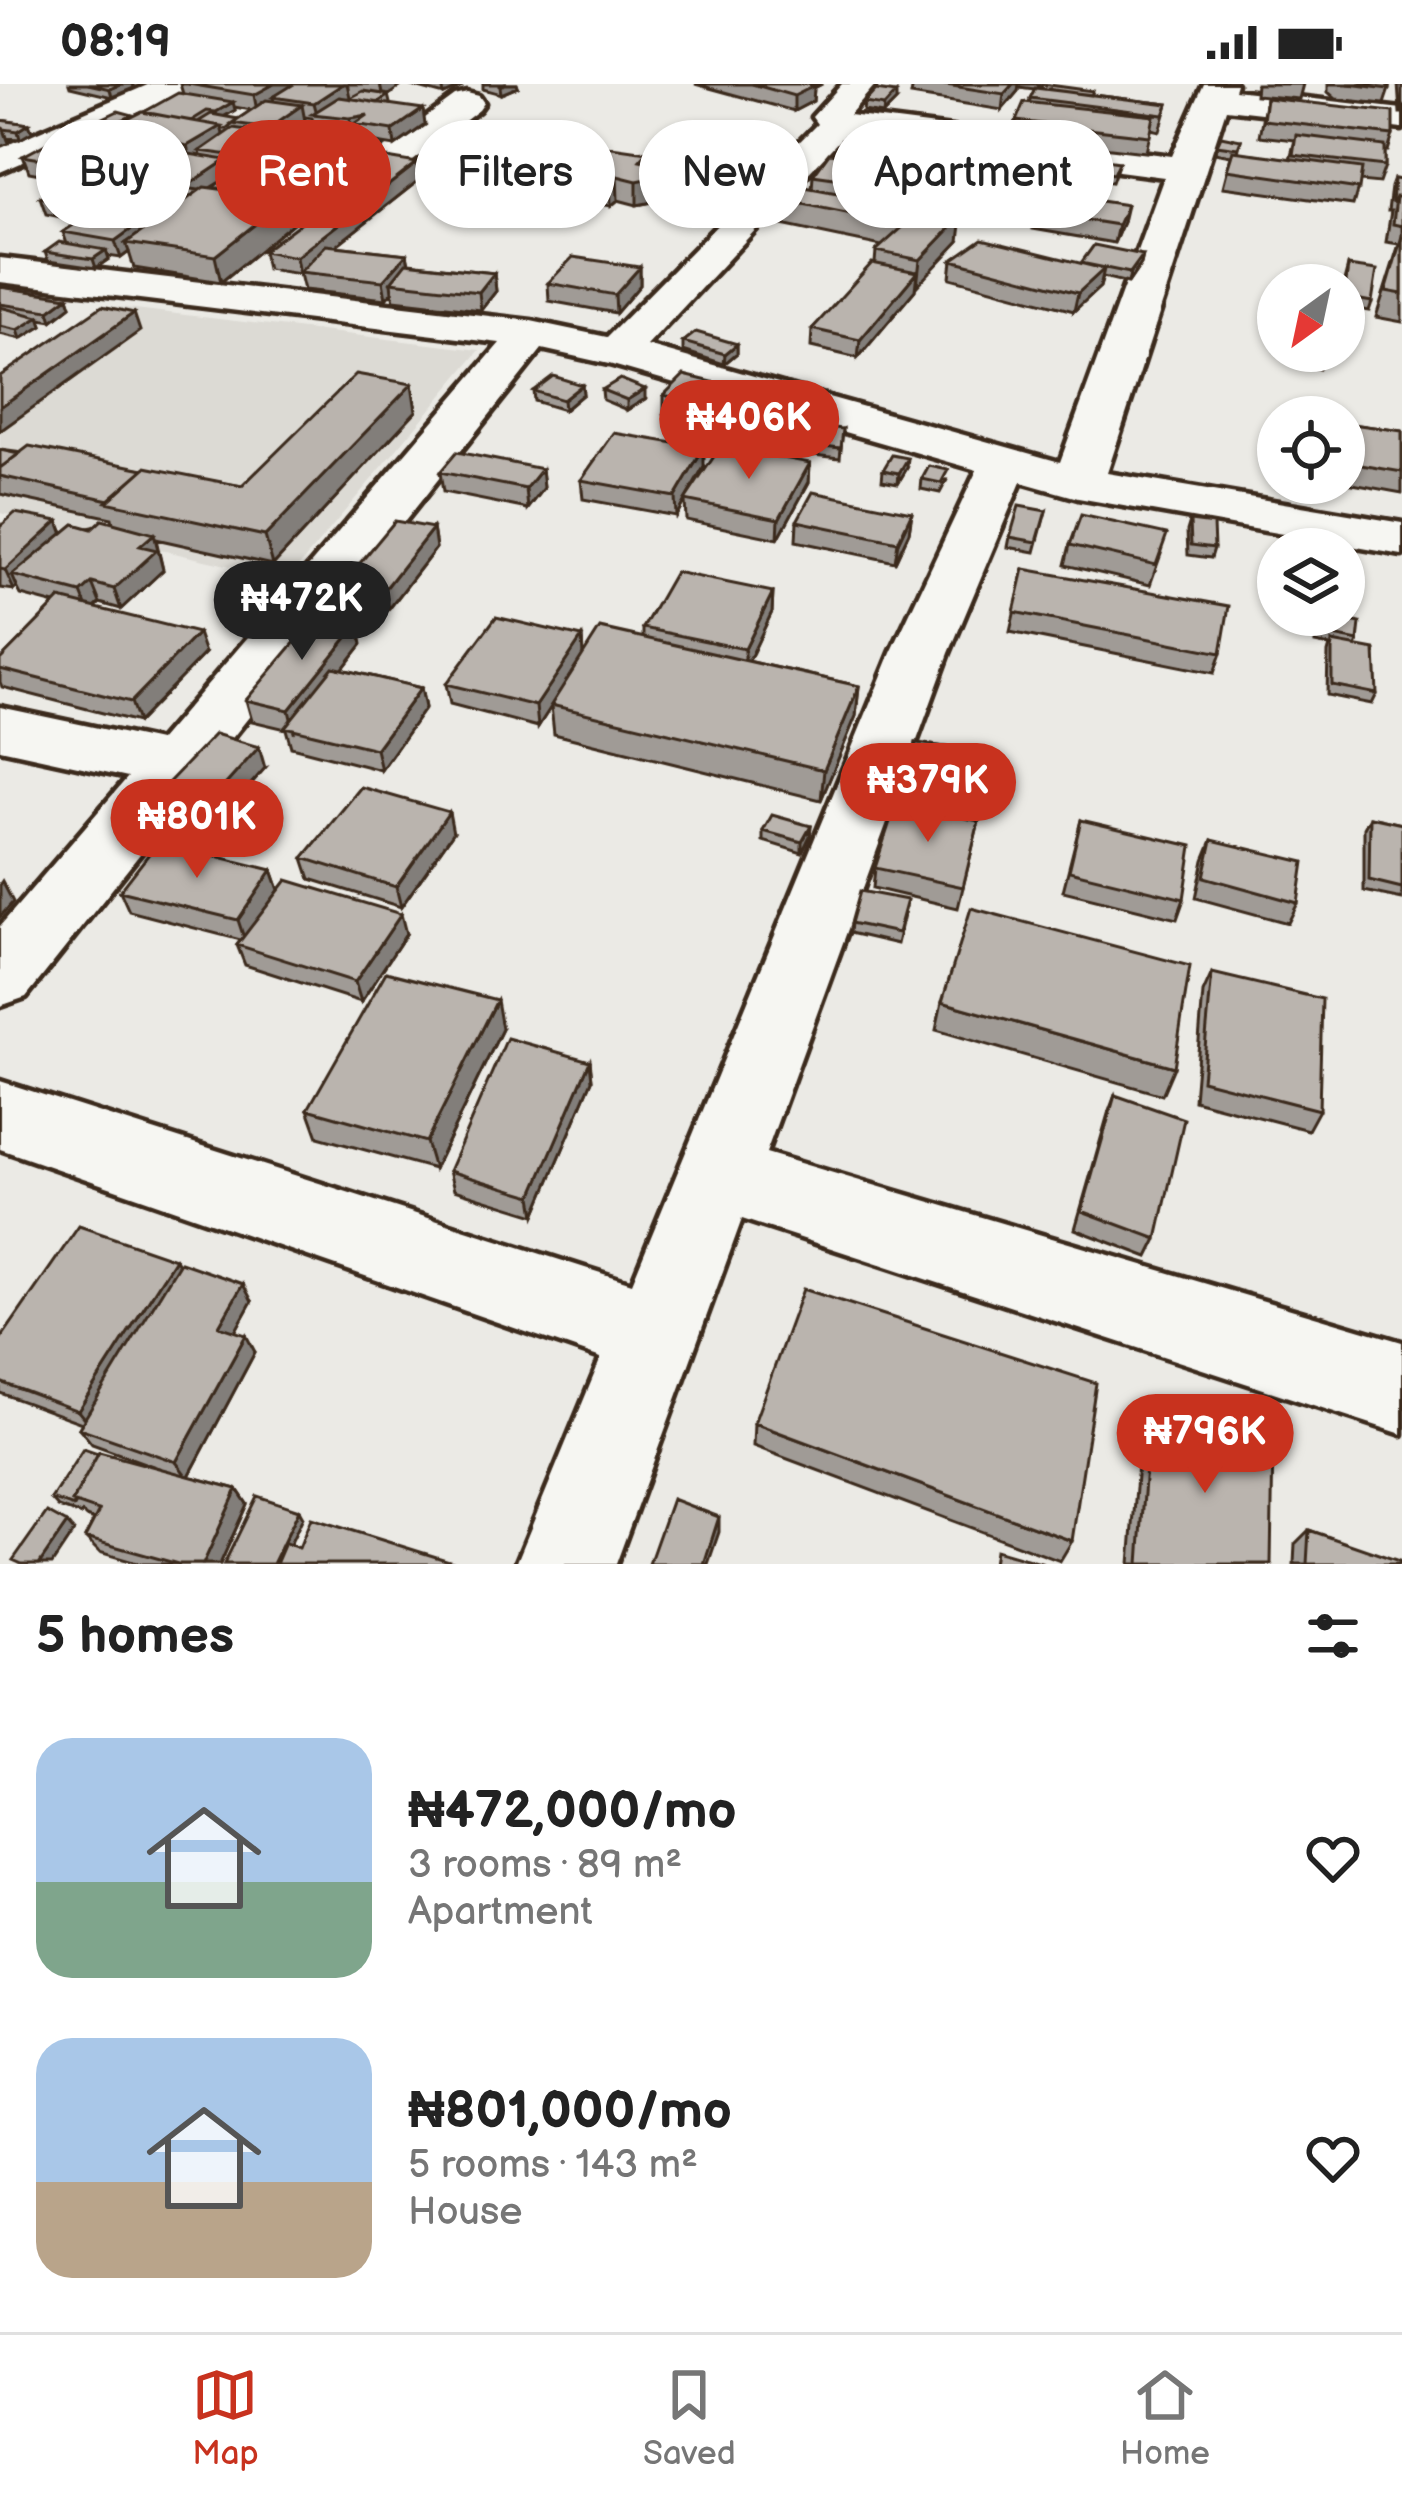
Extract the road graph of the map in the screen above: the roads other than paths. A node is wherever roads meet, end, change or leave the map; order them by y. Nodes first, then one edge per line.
1 (178, 84) edge
2 (860, 84) edge
3 (1218, 91) edge
4 (467, 103) dead end
5 (1402, 119) edge
6 (832, 120) edge
7 (832, 128) edge
8 (1114, 160) edge
9 (0, 161) edge
10 (1184, 169) junction
11 (285, 241) edge
12 (0, 270) edge
13 (134, 288) junction
14 (83, 327) edge
15 (531, 334) junction
16 (617, 352) junction
17 (1005, 462) junction
18 (1078, 484) junction
19 (1402, 539) edge
20 (0, 728) edge
21 (176, 766) junction
22 (0, 977) edge
23 (0, 1115) edge
24 (716, 1174) junction
25 (654, 1333) junction
26 (1402, 1388) edge
27 (566, 1564) edge

1 - 9 street
2 - 6 street
3 - 5 street
3 - 10 street
4 - 11 street
7 - 16 street
8 - 10 street
10 - 18 street
12 - 13 street
13 - 14 street
13 - 15 street
15 - 16 street
15 - 21 street
16 - 17 street
17 - 18 street
17 - 24 street
18 - 19 street
20 - 21 street
21 - 22 street
23 - 25 street
24 - 25 street
24 - 26 street
25 - 27 street

